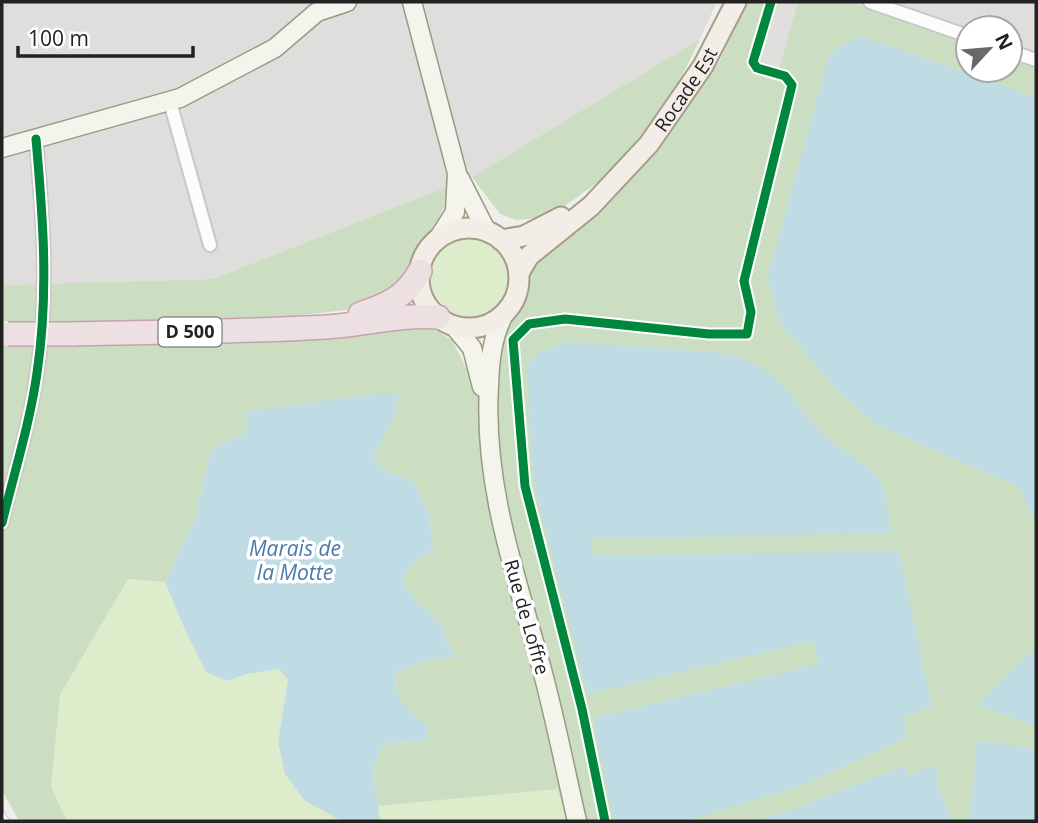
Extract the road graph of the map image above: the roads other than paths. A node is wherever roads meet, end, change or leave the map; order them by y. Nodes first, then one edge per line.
1 (314, 2) edge
2 (412, 2) edge
3 (736, 2) edge
4 (870, 2) edge
5 (337, 3) edge
6 (954, 31) edge
7 (292, 34) junction
8 (170, 102) junction
9 (36, 139) junction
10 (2, 148) edge
11 (624, 171) junction
12 (457, 173) junction
13 (494, 236) junction
14 (438, 239) junction
15 (210, 245) dead end
16 (420, 271) junction
17 (519, 272) junction
18 (504, 314) junction
19 (446, 321) junction
20 (306, 328) junction
21 (5, 334) edge
22 (487, 411) junction
23 (2, 523) edge
24 (577, 821) edge

1 - 7 street
2 - 12 street
3 - 11 main road, Rocade Est
4 - 6 street
5 - 7 street
7 - 8 street
8 - 9 street
8 - 15 street
9 - 10 street
9 - 23 street
11 - 13 main road
11 - 17 main road
12 - 13 street
12 - 14 street
13 - 14 main road
13 - 17 main road
14 - 16 main road
16 - 19 main road
16 - 20 highway, D 500
17 - 18 main road
18 - 19 main road
18 - 22 street, Rue de Loffre
19 - 20 highway, D 500
19 - 22 street, Rue de Loffre
20 - 21 highway, D 500, bridge
22 - 24 street, Rue de Loffre

